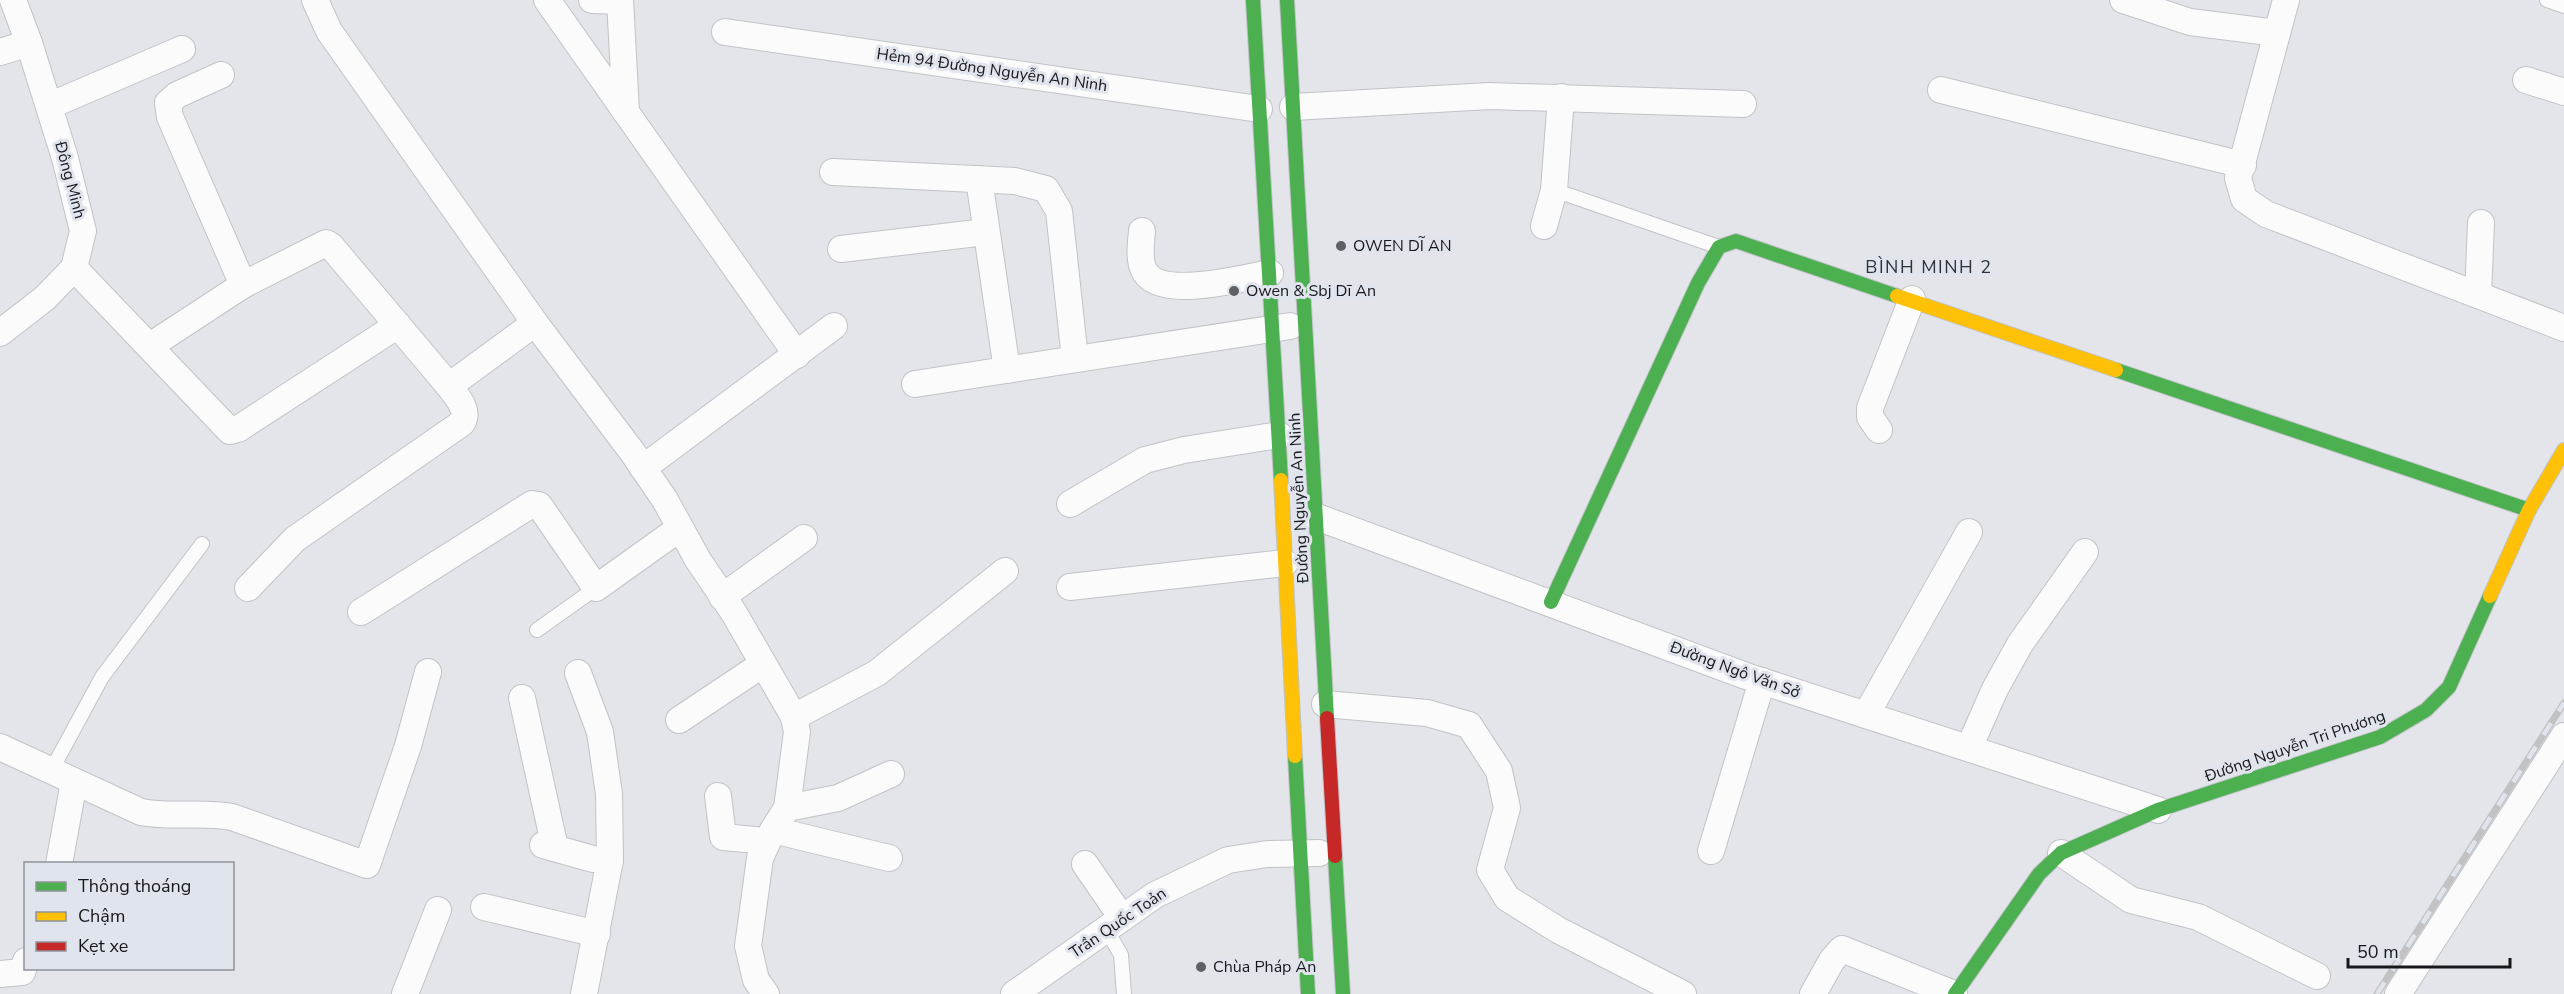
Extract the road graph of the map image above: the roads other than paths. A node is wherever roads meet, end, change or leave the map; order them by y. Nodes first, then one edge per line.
1 (13, 0) edge
2 (315, 0) edge
3 (547, 0) edge
4 (592, 0) edge
5 (620, 0) edge
6 (1254, 0) edge
7 (1287, 0) edge
8 (2123, 0) edge
9 (2286, 0) edge
10 (2547, 0) edge
11 (0, 4) edge
12 (2564, 6) edge
13 (725, 32) dead end
14 (2277, 33) junction
15 (29, 43) junction
16 (182, 49) dead end
17 (0, 52) edge
18 (221, 75) dead end
19 (2526, 80) dead end
20 (1941, 90) dead end
21 (2564, 92) edge
22 (1561, 97) junction
23 (1743, 104) dead end
24 (48, 106) junction
25 (1293, 107) junction
26 (1259, 109) junction
27 (626, 112) junction
28 (2243, 165) junction
29 (833, 172) dead end
30 (979, 179) junction
31 (1554, 190) junction
32 (2481, 222) dead end
33 (1544, 226) dead end
34 (1142, 231) dead end
35 (986, 232) junction
36 (1719, 247) junction
37 (841, 249) dead end
38 (74, 268) junction
39 (1270, 273) junction
40 (243, 285) junction
41 (2478, 296) junction
42 (1912, 299) junction
43 (535, 323) junction
44 (1305, 324) junction
45 (398, 325) junction
46 (834, 326) dead end
47 (1273, 328) junction
48 (2564, 328) edge
49 (0, 333) edge
50 (150, 346) junction
51 (797, 355) junction
52 (1075, 359) junction
53 (1006, 370) junction
54 (915, 384) dead end
55 (449, 386) junction
56 (1879, 430) dead end
57 (1279, 435) junction
58 (2564, 450) edge
59 (643, 468) junction
60 (1070, 504) dead end
61 (2529, 510) junction
62 (1317, 517) junction
63 (680, 528) junction
64 (1968, 532) dead end
65 (804, 538) dead end
66 (202, 544) dead end
67 (2085, 552) dead end
68 (1285, 563) junction
69 (1005, 571) dead end
70 (1070, 587) dead end
71 (248, 588) dead end
72 (596, 588) junction
73 (722, 597) junction
74 (1551, 602) junction
75 (361, 612) dead end
76 (537, 630) dead end
77 (764, 664) junction
78 (428, 672) dead end
79 (578, 673) dead end
80 (1762, 681) junction
81 (522, 698) dead end
82 (1325, 704) junction
83 (1866, 715) junction
84 (794, 717) junction
85 (679, 720) dead end
86 (2564, 736) edge
87 (0, 747) edge
88 (1969, 748) junction
89 (51, 771) junction
90 (891, 774) dead end
91 (74, 782) junction
92 (718, 796) dead end
93 (787, 808) junction
94 (2158, 810) junction
95 (770, 835) junction
96 (1711, 851) dead end
97 (1335, 853) junction
98 (1300, 854) junction
99 (2061, 854) junction
100 (890, 858) dead end
101 (610, 860) junction
102 (59, 862) edge
103 (1085, 864) dead end
104 (483, 907) dead end
105 (438, 910) dead end
106 (1114, 923) junction
107 (597, 934) junction
108 (24, 966) edge
109 (0, 975) edge
110 (2317, 976) dead end
111 (405, 994) edge
112 (584, 994) edge
113 (766, 994) edge
114 (1014, 994) edge
115 (1124, 994) edge
116 (1308, 994) edge
117 (1343, 994) edge
118 (1683, 994) edge
119 (1813, 994) edge
120 (1954, 994) edge
121 (2398, 994) edge

1 - 11 street
1 - 15 street, Đông Minh
2 - 43 street
3 - 27 street
4 - 5 street
5 - 27 street
6 - 26 main road, Đường Nguyễn An Ninh
7 - 25 main road, Đường Nguyễn An Ninh
8 - 14 street
9 - 14 street
10 - 12 lane
13 - 26 street, Hẻm 94 Đường Nguyễn An Ninh
14 - 28 street
15 - 17 street
15 - 24 street, Đông Minh
16 - 24 street
18 - 40 street
19 - 21 street
20 - 28 street
22 - 23 street
22 - 25 street
22 - 31 street
24 - 38 street, Đông Minh
25 - 44 main road, Đường Nguyễn An Ninh
26 - 39 main road, Đường Nguyễn An Ninh
27 - 51 street
28 - 41 street
29 - 30 street
30 - 35 street
30 - 52 street
31 - 33 street
31 - 36 lane
32 - 41 street
34 - 39 street
35 - 37 street
35 - 53 street
36 - 42 main road
36 - 74 main road
38 - 49 street
38 - 50 street
39 - 47 main road, Đường Nguyễn An Ninh
40 - 45 street
40 - 50 street
41 - 48 street
42 - 56 street
42 - 61 main road
43 - 55 street
43 - 59 street
44 - 47 street
44 - 62 main road, Đường Nguyễn An Ninh
45 - 50 street
45 - 55 street
46 - 51 street
47 - 52 street
47 - 57 main road, Đường Nguyễn An Ninh
51 - 59 street
52 - 53 street
53 - 54 street
55 - 71 street
57 - 60 street
57 - 68 main road, Đường Nguyễn An Ninh
58 - 61 main road, Đường Nguyễn Tri Phương
59 - 63 street
61 - 94 main road, Đường Nguyễn Tri Phương
62 - 74 street, Đường Ngô Văn Sở
62 - 82 main road, Đường Nguyễn An Ninh
63 - 72 street
63 - 73 street
64 - 83 street
65 - 73 street
66 - 89 lane
67 - 88 street
68 - 70 street
68 - 98 main road, Đường Nguyễn An Ninh
69 - 84 street
72 - 75 street
72 - 76 lane
73 - 77 street
74 - 80 street, Đường Ngô Văn Sở
77 - 84 street
77 - 85 street
78 - 91 street
79 - 101 street
80 - 83 street, Đường Ngô Văn Sở
80 - 96 street
81 - 101 street
82 - 97 main road, Đường Nguyễn An Ninh
82 - 118 street
83 - 88 street, Đường Ngô Văn Sở
84 - 93 street
86 - 121 street
87 - 89 street
88 - 94 street, Đường Ngô Văn Sở
89 - 91 street
90 - 93 street
91 - 102 street
92 - 95 street
93 - 95 street
94 - 99 main road, Đường Nguyễn Tri Phương
95 - 100 street
95 - 113 street
97 - 98 street, Trần Quốc Toản
97 - 117 main road, Đường Nguyễn An Ninh
98 - 106 street, Trần Quốc Toản
98 - 116 main road, Đường Nguyễn An Ninh
99 - 110 street
99 - 120 main road, Đường Nguyễn Tri Phương
101 - 107 street
103 - 106 street
104 - 107 street
105 - 111 street
106 - 114 street, Trần Quốc Toản
106 - 115 lane
107 - 112 street
108 - 109 street
119 - 120 street

